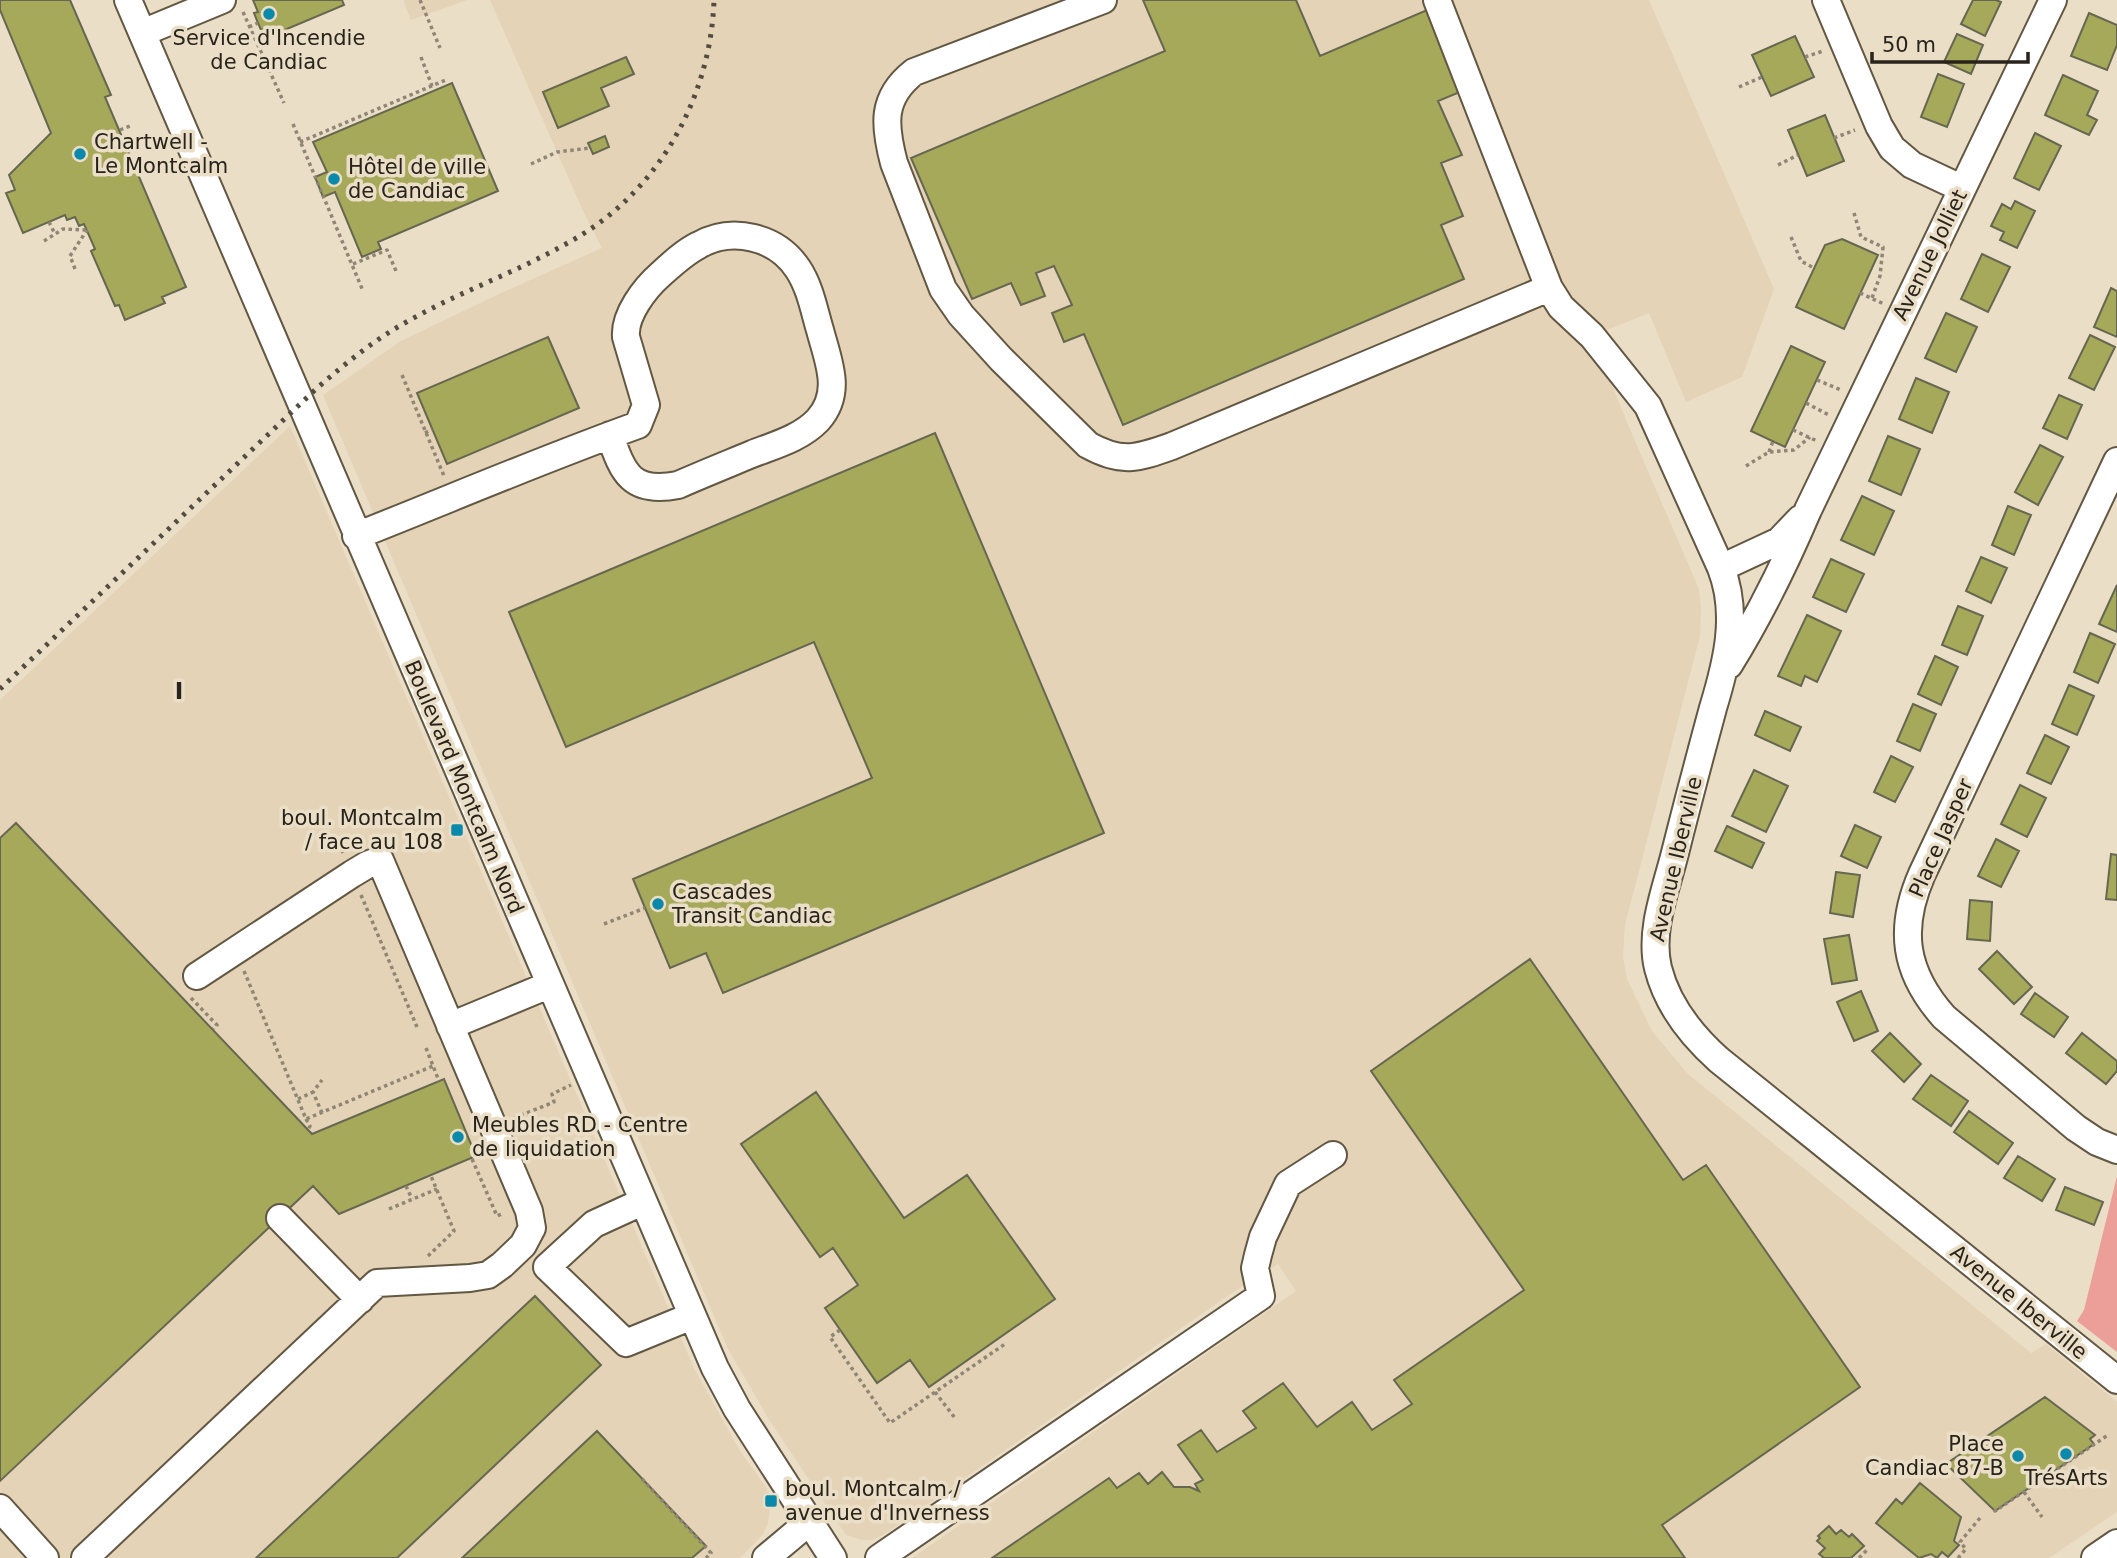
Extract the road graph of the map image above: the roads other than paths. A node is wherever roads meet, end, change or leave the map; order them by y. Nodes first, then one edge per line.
1 (128, 0) edge
2 (1437, 0) edge
3 (1825, 0) edge
4 (2053, 0) edge
5 (1103, 1) edge
6 (232, 5) edge
7 (142, 33) junction
8 (1961, 188) junction
9 (1549, 288) junction
10 (610, 435) junction
11 (2117, 461) edge
12 (1808, 510) junction
13 (356, 536) junction
14 (1721, 568) junction
15 (1723, 676) junction
16 (549, 985) junction
17 (190, 992) road end
18 (450, 1026) junction
19 (2117, 1150) edge
20 (1333, 1155) dead end
21 (642, 1202) junction
22 (280, 1217) dead end
23 (360, 1300) junction
24 (692, 1316) junction
25 (2117, 1380) edge
26 (0, 1508) edge
27 (810, 1522) junction
28 (2117, 1543) edge
29 (45, 1558) edge
30 (85, 1558) edge
31 (766, 1558) edge
32 (833, 1558) edge
33 (879, 1558) edge
34 (2095, 1558) edge

1 - 7 street, Boulevard Montcalm Nord
2 - 9 street, Avenue Iberville
3 - 8 street
4 - 8 street, Avenue Jolliet
5 - 9 street
6 - 7 street
7 - 13 street, Boulevard Montcalm Nord
8 - 12 street, Avenue Jolliet
9 - 14 street, Avenue Iberville
10 - 10 street
10 - 13 street
11 - 19 street, Place Jasper
12 - 14 street, Avenue Jolliet
12 - 15 street, Avenue Jolliet
13 - 16 street, Boulevard Montcalm Nord
14 - 15 street, Avenue Iberville
15 - 25 street, Avenue Iberville
16 - 18 street
16 - 21 street, Boulevard Montcalm Nord
17 - 18 street
18 - 23 street
20 - 33 street
21 - 24 street, Boulevard Montcalm Nord
21 - 24 street
22 - 23 street
23 - 30 street
24 - 27 street, Boulevard Montcalm Nord
26 - 29 street
27 - 31 street
27 - 32 street, Boulevard Montcalm Nord
28 - 34 street

